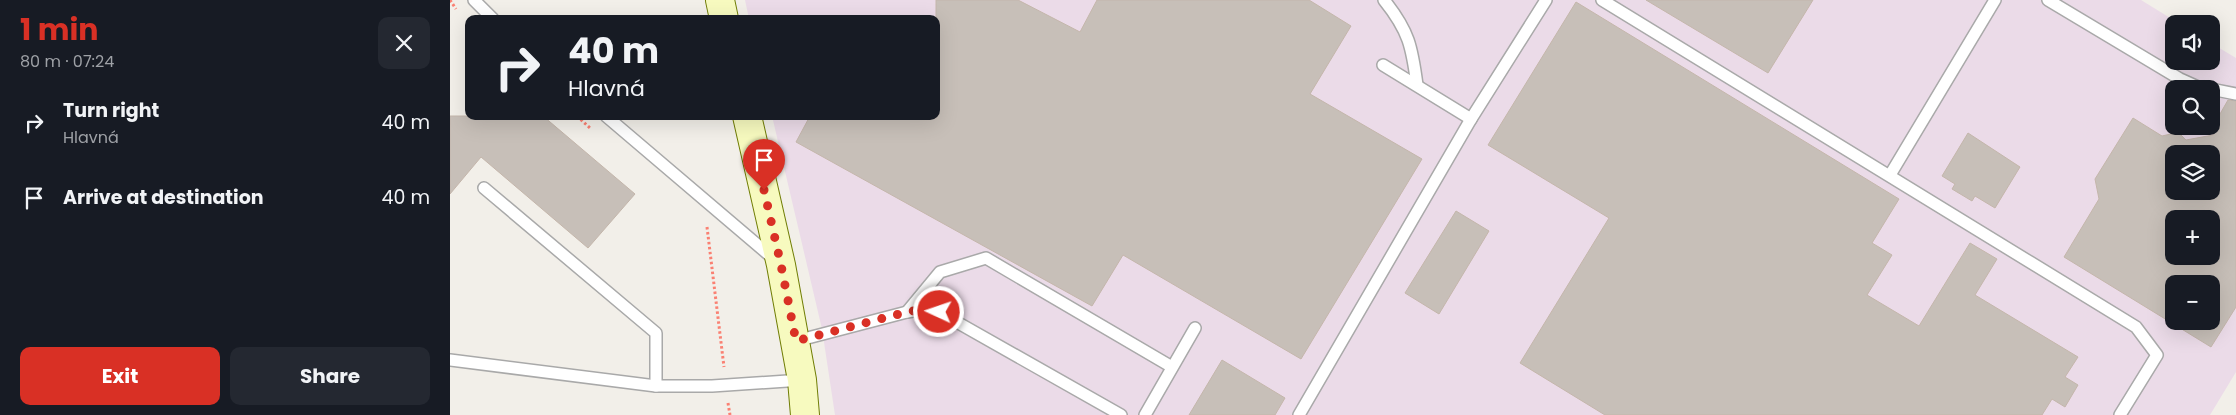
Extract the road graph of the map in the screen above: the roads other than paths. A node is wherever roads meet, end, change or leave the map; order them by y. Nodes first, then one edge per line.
1 (474, 0) edge
2 (720, 0) edge
3 (1384, 0) edge
4 (1546, 0) edge
5 (1602, 0) edge
6 (1995, 0) edge
7 (2048, 0) edge
8 (489, 15) edge
9 (723, 15) edge
10 (1383, 65) dead end
11 (2180, 80) edge
12 (1417, 85) junction
13 (2220, 91) edge
14 (2236, 94) edge
15 (1471, 119) junction
16 (611, 120) edge
17 (748, 120) edge
18 (1890, 175) junction
19 (484, 188) dead end
20 (781, 265) junction
21 (907, 312) junction
22 (1195, 328) dead end
23 (796, 341) junction
24 (450, 360) edge
25 (1172, 367) junction
26 (802, 380) junction
27 (656, 386) junction
28 (805, 415) edge
29 (1121, 415) edge
30 (1145, 415) edge
31 (1299, 415) edge
32 (2120, 415) edge

1 - 8 lane
2 - 9 street
3 - 12 lane
4 - 15 lane
5 - 18 lane
6 - 18 lane
7 - 11 lane
10 - 12 lane
12 - 15 lane
13 - 14 lane
15 - 31 lane
16 - 20 lane
17 - 20 street
18 - 32 lane
19 - 27 lane
20 - 23 street
21 - 23 lane
21 - 25 lane
21 - 29 lane
22 - 25 lane
23 - 26 street
24 - 27 lane
25 - 30 lane
26 - 27 lane
26 - 28 street

